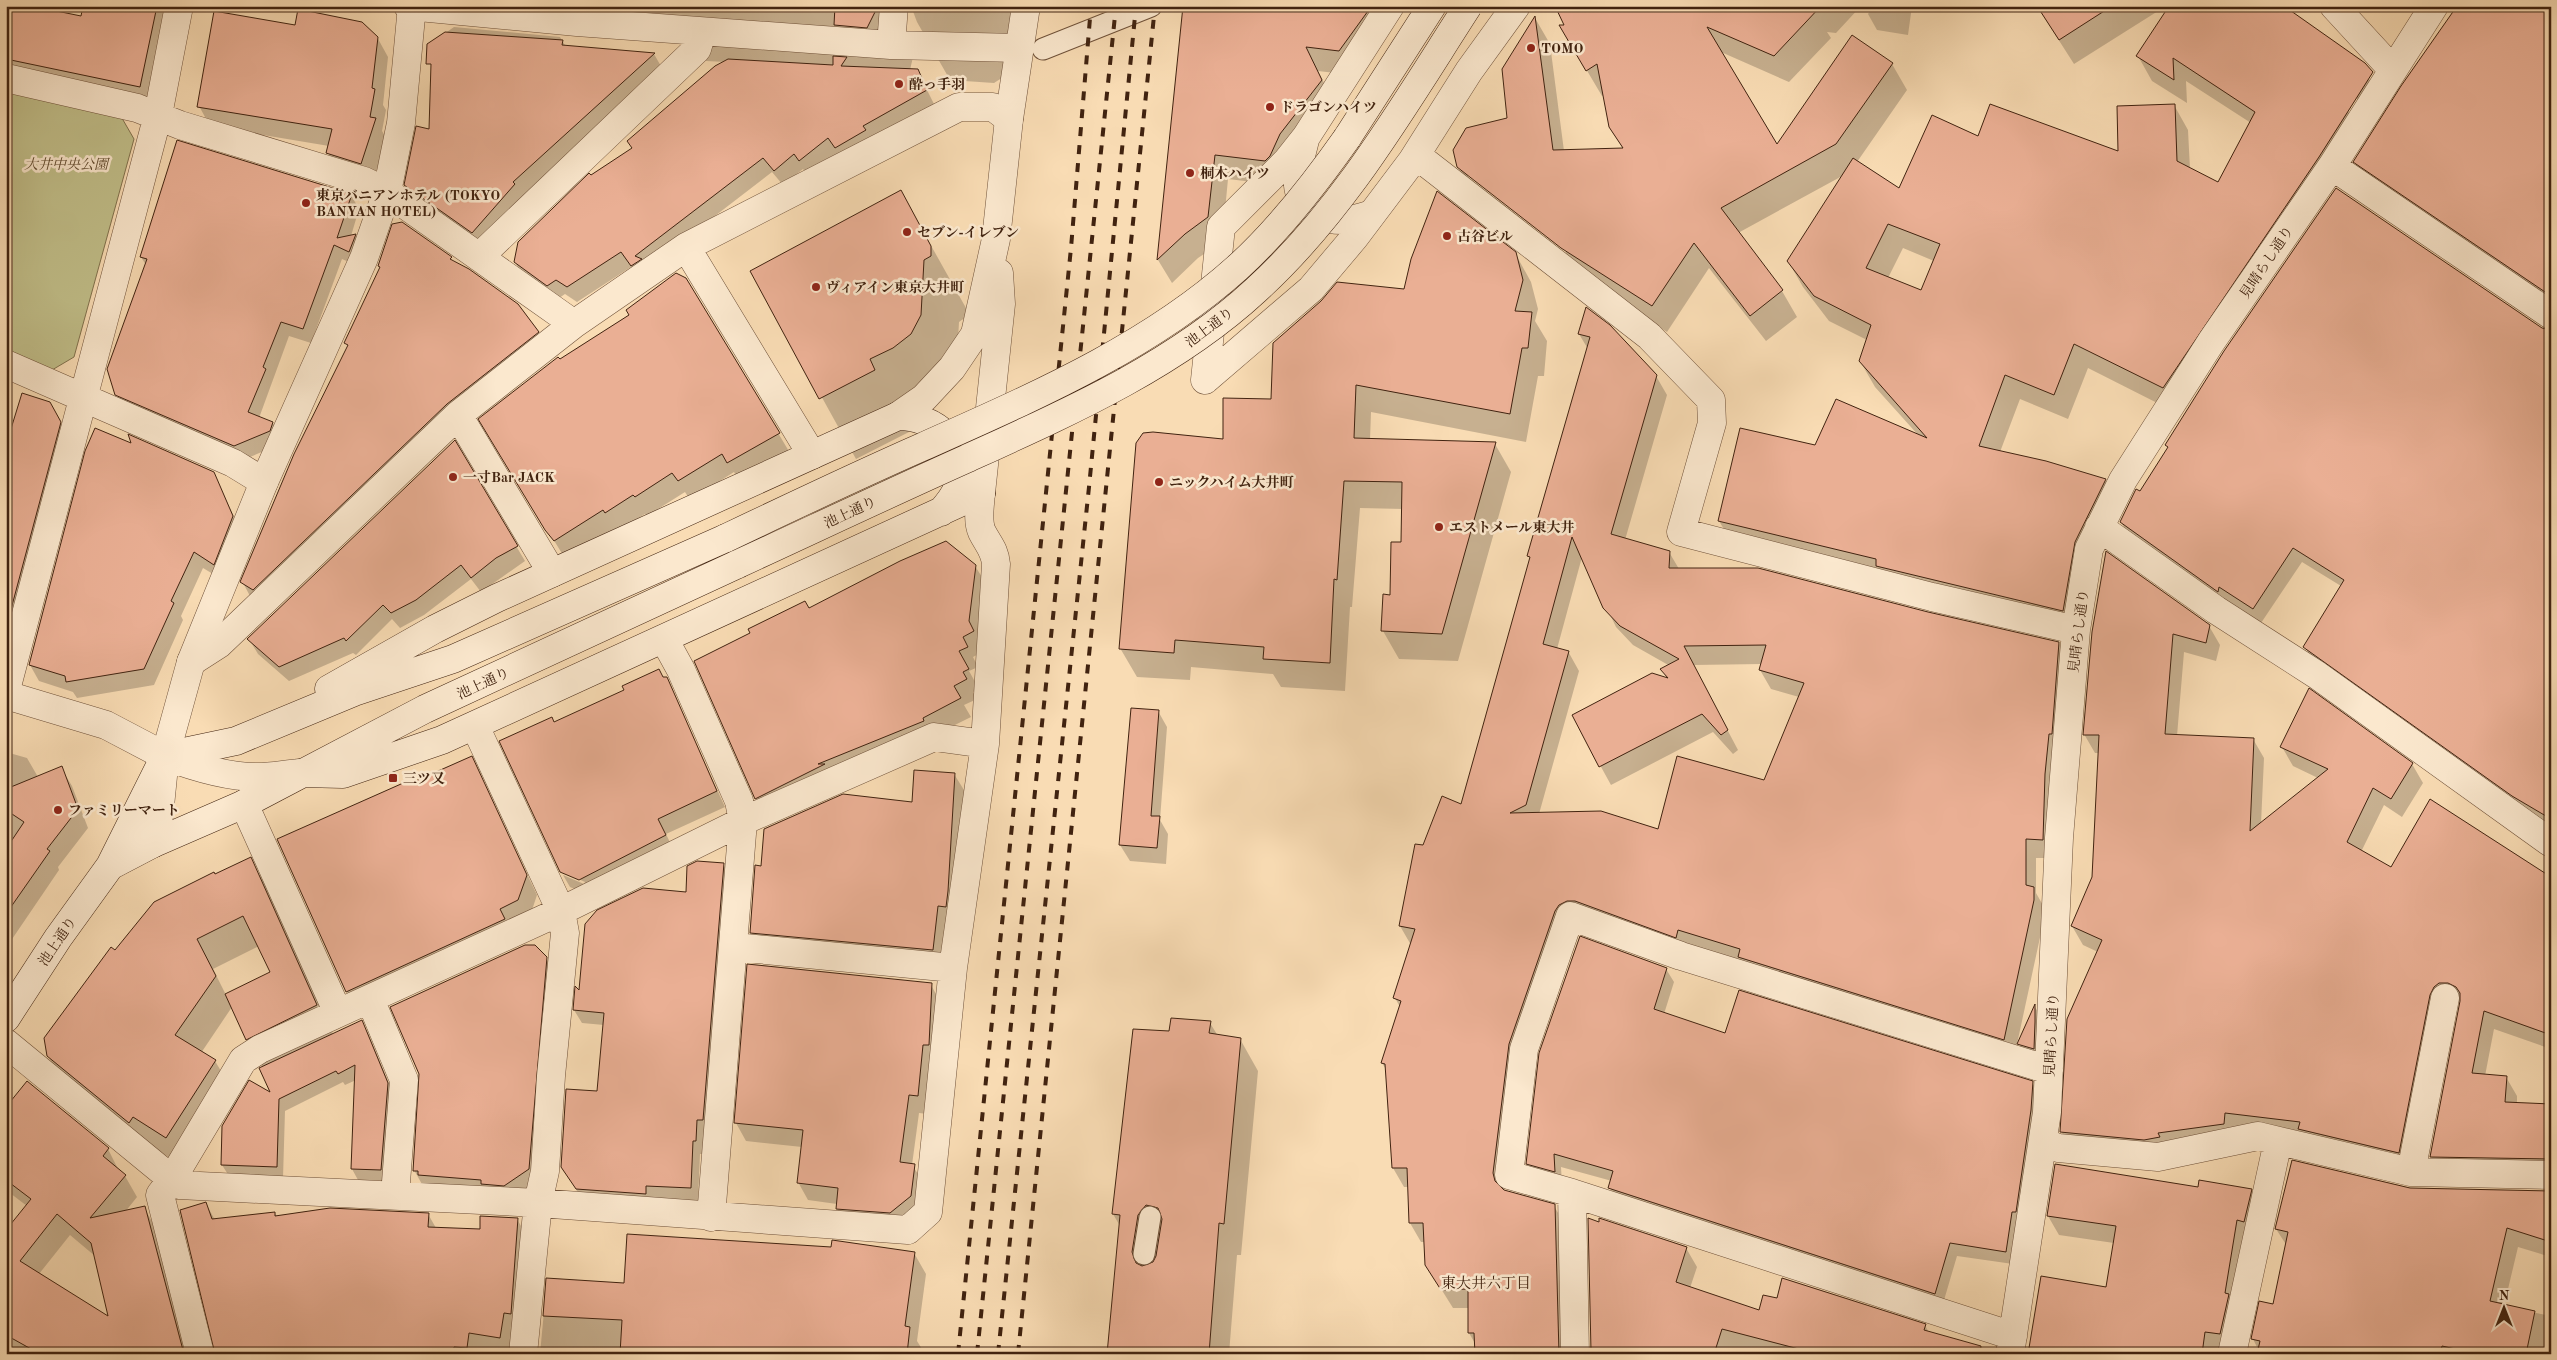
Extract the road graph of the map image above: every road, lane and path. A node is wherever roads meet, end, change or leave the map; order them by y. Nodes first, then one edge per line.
1 (180, 6) edge
2 (894, 6) edge
3 (1026, 6) edge
4 (1151, 6) edge
5 (1390, 6) edge
6 (1432, 6) edge
7 (1468, 6) edge
8 (1516, 6) edge
9 (2334, 6) edge
10 (2434, 6) edge
11 (411, 7) edge
12 (577, 14) edge
13 (702, 32) junction
14 (891, 45) junction
15 (1031, 48) junction
16 (2392, 69) junction
17 (6, 78) edge
18 (158, 115) junction
19 (1010, 119) junction
20 (1306, 137) junction
21 (1416, 155) junction
22 (2332, 166) junction
23 (387, 192) junction
24 (1369, 215) junction
25 (996, 239) junction
26 (686, 247) junction
27 (479, 257) junction
28 (2551, 315) edge
29 (574, 324) junction
30 (6, 364) edge
31 (82, 398) junction
32 (458, 415) junction
33 (898, 416) junction
34 (812, 455) junction
35 (264, 482) junction
36 (981, 493) junction
37 (942, 512) junction
38 (2099, 527) junction
39 (552, 573) junction
40 (2076, 630) junction
41 (664, 640) junction
42 (191, 662) junction
43 (6, 690) edge
44 (6, 695) edge
45 (282, 722) junction
46 (475, 726) junction
47 (986, 744) junction
48 (165, 756) junction
49 (301, 773) junction
50 (244, 804) junction
51 (743, 821) junction
52 (2551, 843) edge
53 (152, 844) junction
54 (110, 866) junction
55 (561, 911) junction
56 (735, 947) junction
57 (954, 968) junction
58 (2445, 998) dead end
59 (370, 999) junction
60 (338, 1013) junction
61 (6, 1018) edge
62 (6, 1043) edge
63 (2049, 1070) junction
64 (2278, 1141) junction
65 (2044, 1142) junction
66 (2411, 1172) junction
67 (2551, 1175) edge
68 (172, 1179) junction
69 (1572, 1193) junction
70 (395, 1194) junction
71 (538, 1203) junction
72 (711, 1217) junction
73 (1150, 1217) dead end
74 (1144, 1254) dead end
75 (2012, 1345) edge
76 (200, 1354) edge
77 (522, 1354) edge
78 (1575, 1354) edge
79 (2232, 1354) edge

1 - 18 street
2 - 14 street
3 - 15 street
4 - 15 street
5 - 20 street
6 - 45 street, 池上通り, bridge
7 - 49 street, 池上通り, bridge
8 - 21 street
9 - 16 street
10 - 16 street, 見晴らし通り
11 - 12 street
11 - 23 street
12 - 13 street
13 - 14 street
13 - 27 street
14 - 15 street
15 - 19 street
16 - 22 street, 見晴らし通り
17 - 18 street
18 - 23 street
18 - 31 street
19 - 25 street
19 - 26 street
20 - 24 street
20 - 24 street
21 - 24 street
21 - 40 street
22 - 28 street
22 - 38 street, 見晴らし通り
23 - 27 street
23 - 35 street
25 - 33 street
25 - 36 street
26 - 29 street
26 - 34 street
27 - 29 street
29 - 32 street
30 - 31 street
31 - 35 street
31 - 43 street
32 - 39 street
32 - 42 street
33 - 34 street
33 - 37 street
34 - 39 street
35 - 42 street
36 - 37 street
36 - 47 street
37 - 41 street
38 - 40 street, 見晴らし通り
38 - 52 street
39 - 45 street
40 - 63 street, 見晴らし通り
41 - 46 street
41 - 51 street
42 - 48 street
44 - 48 street
45 - 48 street, 池上通り
46 - 49 street
46 - 55 street
47 - 51 street
47 - 57 street
48 - 49 street
48 - 53 street
48 - 54 street, 池上通り
49 - 50 street, 池上通り
50 - 53 street, 池上通り
50 - 60 street
51 - 55 street
51 - 56 street
53 - 54 street, 池上通り
54 - 61 street, 池上通り
55 - 59 street
55 - 71 street
56 - 57 street
56 - 72 street
57 - 72 street
58 - 66 street
59 - 60 street
59 - 70 street
60 - 68 street
62 - 68 street
63 - 65 street, 見晴らし通り
63 - 69 street
64 - 65 street
64 - 66 street
64 - 79 street
65 - 75 street, 見晴らし通り
66 - 67 street
68 - 70 street
68 - 76 street
69 - 75 street
69 - 78 street
70 - 71 street
71 - 72 street
71 - 77 street
73 - 74 street

